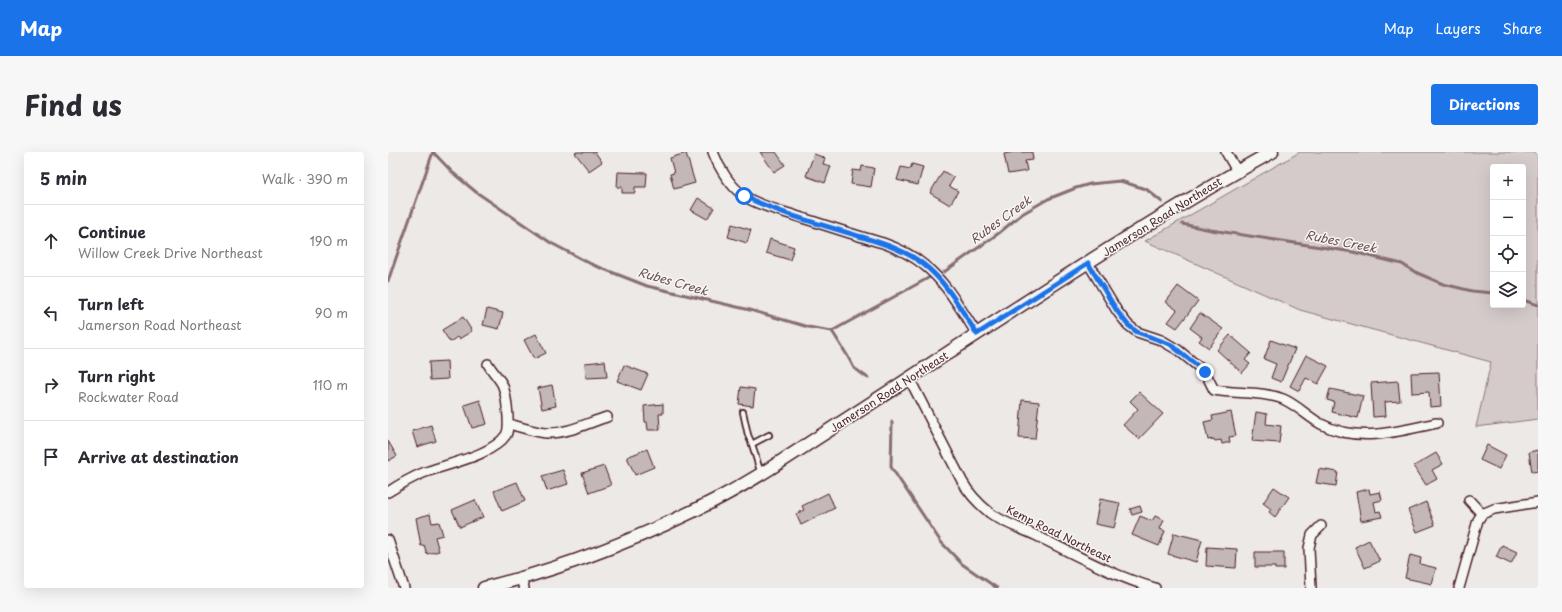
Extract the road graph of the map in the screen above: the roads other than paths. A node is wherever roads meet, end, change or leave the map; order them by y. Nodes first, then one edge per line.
1 (713, 152) edge
2 (1226, 152) edge
3 (1272, 152) edge
4 (1237, 171) junction
5 (1088, 263) junction
6 (977, 334) junction
7 (488, 364) dead end
8 (910, 378) junction
9 (743, 412) dead end
10 (607, 417) dead end
11 (1437, 423) dead end
12 (509, 424) junction
13 (769, 435) dead end
14 (752, 444) junction
15 (761, 474) junction
16 (388, 492) edge
17 (1469, 500) dead end
18 (1538, 502) edge
19 (1482, 514) junction
20 (1321, 526) dead end
21 (388, 540) edge
22 (522, 583) edge
23 (404, 588) edge
24 (484, 588) edge
25 (1155, 588) edge
26 (1311, 588) edge
27 (1459, 588) edge

1 - 6 street
2 - 4 street
3 - 4 street, Jamerson Road Northeast
4 - 5 street, Jamerson Road Northeast
5 - 6 street, Jamerson Road Northeast
5 - 11 street
6 - 8 street, Jamerson Road Northeast
7 - 12 street
8 - 15 street, Jamerson Road Northeast
8 - 25 street, Kemp Road Northeast
9 - 14 lane
10 - 12 street
12 - 16 street
13 - 14 lane
14 - 15 lane
15 - 22 street, Jamerson Road Northeast
17 - 19 street
18 - 19 street
19 - 27 street
20 - 26 street
21 - 23 street
22 - 24 street, Jamerson Road Northeast

